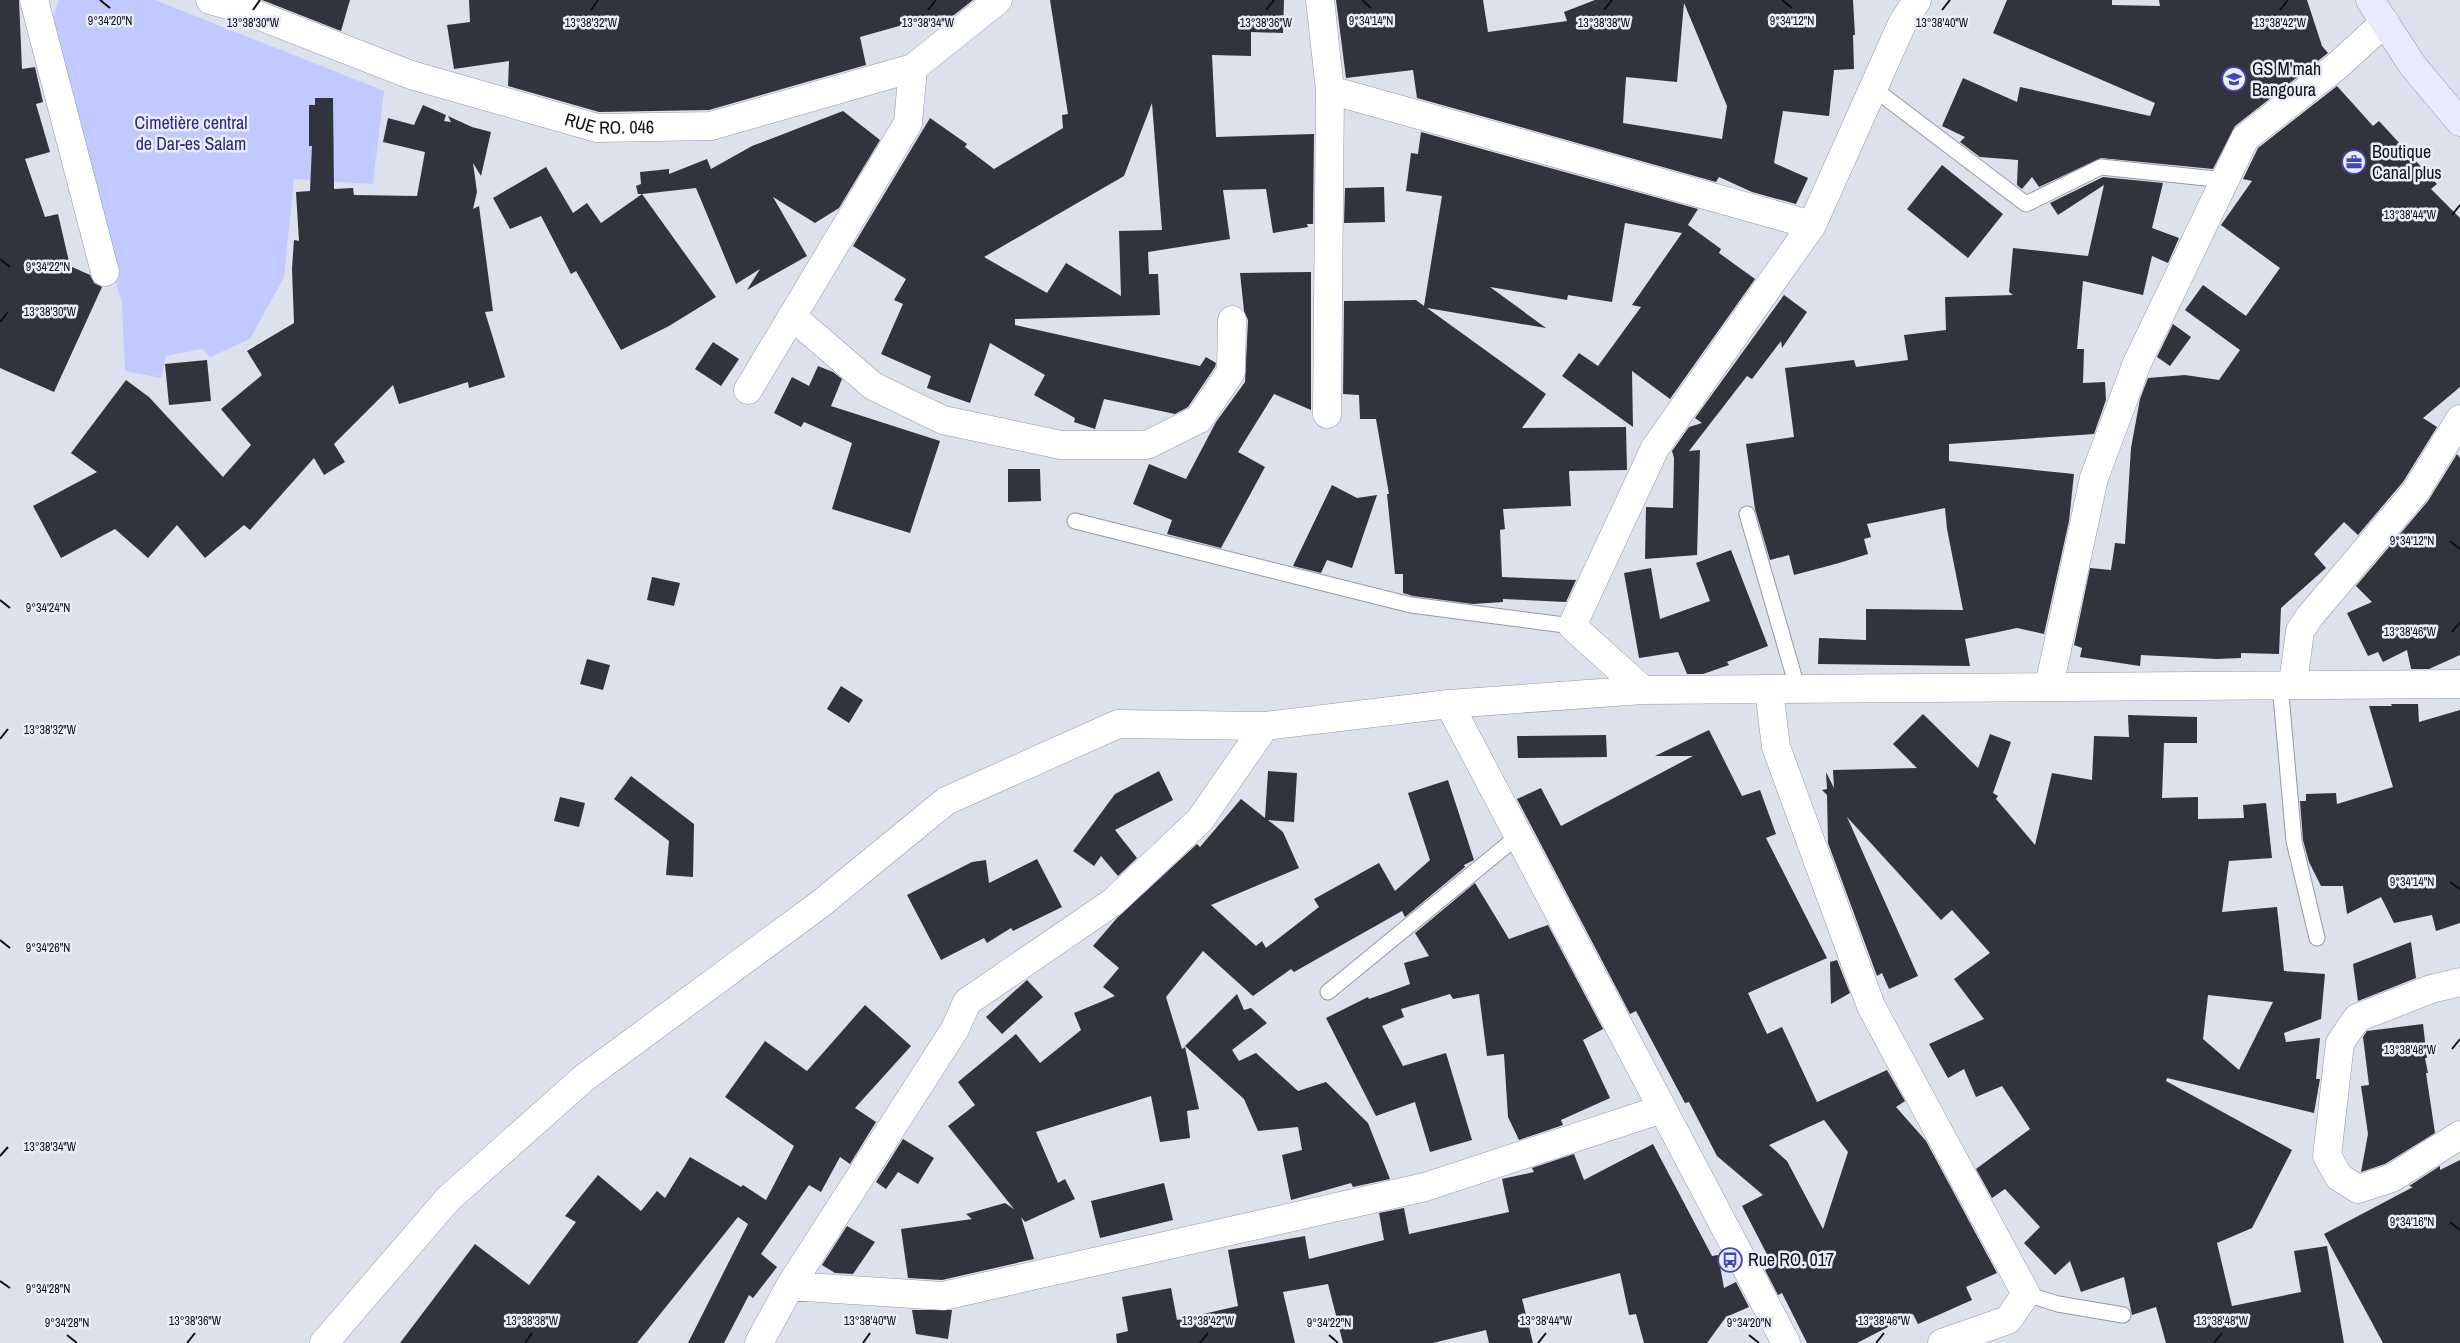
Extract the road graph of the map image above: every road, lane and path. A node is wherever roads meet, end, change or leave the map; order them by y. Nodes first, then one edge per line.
1 (34, 0) edge
2 (210, 0) edge
3 (998, 0) edge
4 (1320, 0) edge
5 (1916, 0) edge
6 (2370, 0) edge
7 (2385, 22) junction
8 (913, 68) junction
9 (1873, 88) junction
10 (1330, 90) junction
11 (2460, 122) edge
12 (2225, 180) junction
13 (1812, 226) junction
14 (105, 272) dead end
15 (792, 316) junction
16 (1232, 320) dead end
17 (748, 390) dead end
18 (1326, 414) dead end
19 (2460, 419) edge
20 (1747, 514) dead end
21 (1075, 521) dead end
22 (1572, 626) junction
23 (2286, 684) junction
24 (2460, 684) edge
25 (2049, 686) junction
26 (1643, 690) junction
27 (1769, 690) junction
28 (1798, 690) junction
29 (1449, 704) junction
30 (1265, 726) junction
31 (1518, 836) junction
32 (2317, 938) dead end
33 (2460, 982) edge
34 (1328, 992) dead end
35 (1662, 1108) junction
36 (2460, 1135) edge
37 (790, 1286) junction
38 (2026, 1294) junction
39 (2123, 1315) dead end
40 (324, 1343) edge
41 (759, 1343) edge
42 (1786, 1343) edge
43 (1942, 1343) edge

1 - 14 street
2 - 8 street, RUE RO. 046
3 - 8 street, RUE RO. 046
4 - 10 street
5 - 9 street
6 - 7 main road
7 - 11 main road
7 - 12 street
8 - 15 street
9 - 12 lane
9 - 13 street
10 - 13 street
10 - 18 street
12 - 25 street
13 - 22 street
15 - 16 street
15 - 17 street
19 - 23 street
20 - 28 lane
21 - 22 lane
22 - 26 street
23 - 24 street
23 - 25 street
23 - 32 lane
25 - 28 street
26 - 27 street
26 - 29 street
27 - 28 street
27 - 38 street
29 - 30 street
29 - 31 street
30 - 37 street
30 - 40 street
31 - 34 lane
31 - 35 street
33 - 36 street
35 - 37 street
35 - 42 street
37 - 41 street
38 - 39 lane
38 - 43 street

